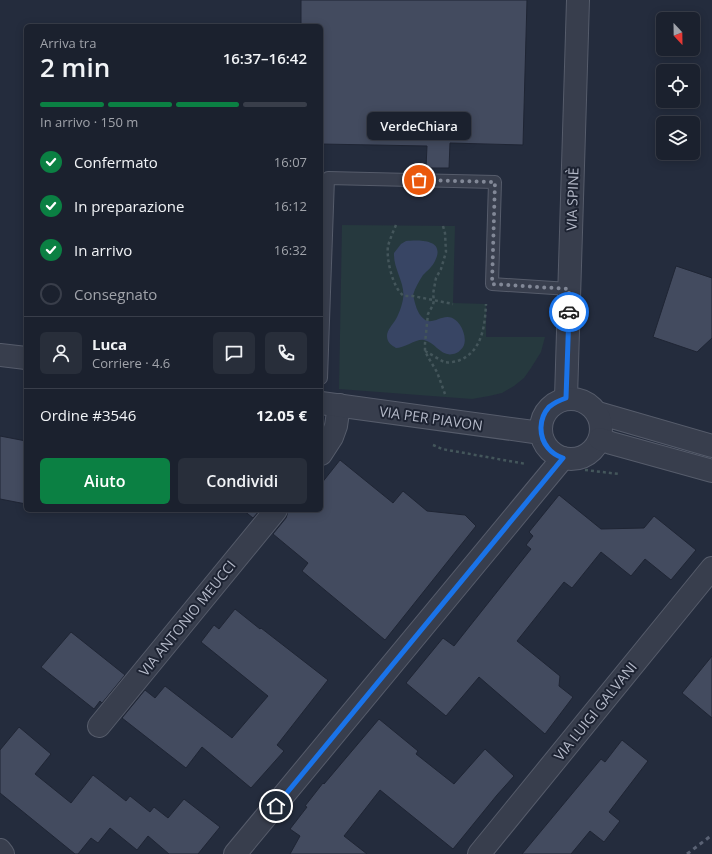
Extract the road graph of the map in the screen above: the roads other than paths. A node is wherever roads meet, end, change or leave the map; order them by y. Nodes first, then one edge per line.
1 (578, 0) edge
2 (569, 289) junction
3 (323, 321) edge
4 (0, 355) edge
5 (24, 358) edge
6 (566, 398) junction
7 (330, 404) edge
8 (598, 413) junction
9 (541, 433) junction
10 (600, 439) junction
11 (712, 446) edge
12 (323, 451) edge
13 (563, 458) junction
14 (712, 471) edge
15 (274, 512) edge
16 (712, 568) edge
17 (99, 726) dead end
18 (0, 850) edge
19 (3, 854) edge
20 (236, 854) edge
21 (479, 854) edge

1 - 2 street, VIA SPINÈ
2 - 3 lane
2 - 6 street, VIA SPINÈ
4 - 5 street
6 - 8 street
6 - 9 street
7 - 9 street, VIA PER PIAVON
7 - 12 street
8 - 10 street
8 - 11 street
9 - 13 street
10 - 13 street
10 - 14 street
13 - 20 street
15 - 17 street, VIA ANTONIO MEUCCI
16 - 21 street, VIA LUIGI GALVANI
18 - 19 street

